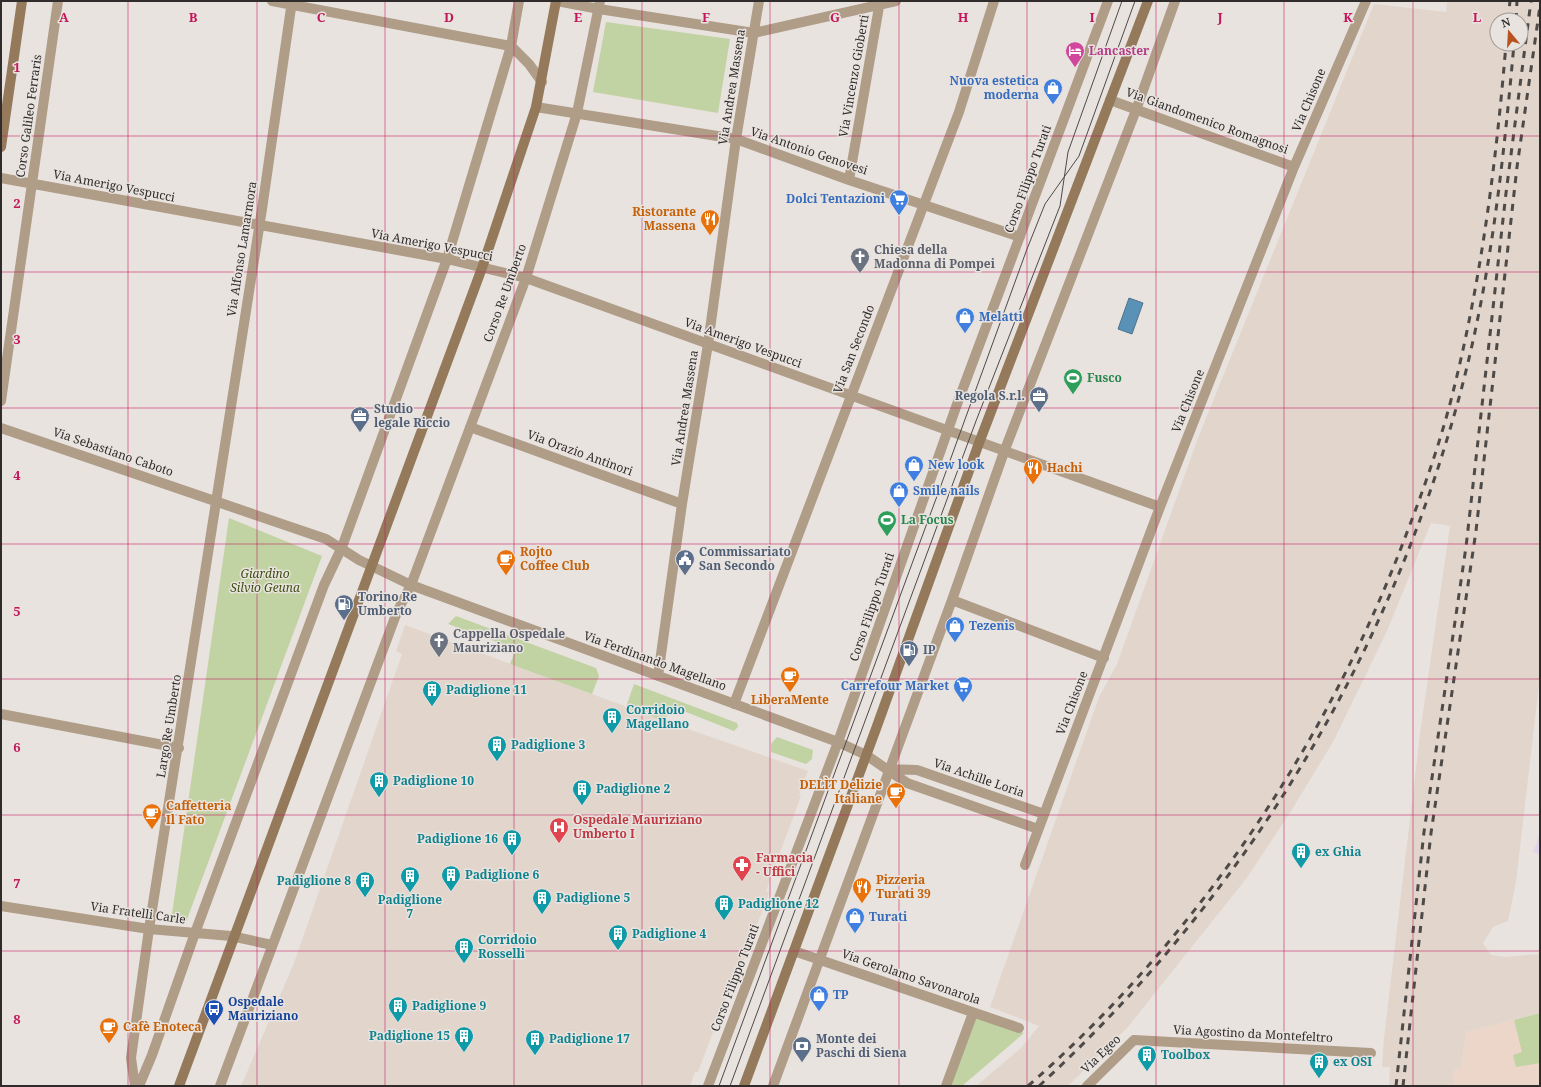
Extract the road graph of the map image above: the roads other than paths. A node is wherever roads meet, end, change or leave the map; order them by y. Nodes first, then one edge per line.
1 (22, 1) edge
2 (58, 1) edge
3 (272, 1) edge
4 (519, 1) edge
5 (557, 1) edge
6 (759, 1) edge
7 (896, 1) edge
8 (994, 1) edge
9 (1108, 1) edge
10 (1148, 1) edge
11 (1175, 1) edge
12 (1366, 1) edge
13 (291, 3) edge
14 (880, 3) edge
15 (599, 5) edge
16 (754, 33) junction
17 (511, 46) junction
18 (542, 82) junction
19 (1110, 100) junction
20 (536, 107) junction
21 (1136, 110) junction
22 (577, 113) junction
23 (736, 139) junction
24 (1, 147) edge
25 (1294, 167) junction
26 (1, 178) edge
27 (849, 180) junction
28 (33, 184) junction
29 (925, 205) junction
30 (258, 225) junction
31 (1020, 237) junction
32 (447, 259) junction
33 (482, 268) junction
34 (526, 278) junction
35 (708, 344) junction
36 (850, 397) junction
37 (1, 401) edge
38 (470, 427) junction
39 (1, 428) edge
40 (948, 431) junction
41 (979, 442) junction
42 (1004, 452) junction
43 (216, 501) junction
44 (682, 504) junction
45 (1160, 507) junction
46 (342, 548) junction
47 (372, 566) junction
48 (411, 586) junction
49 (952, 600) junction
50 (1104, 658) junction
51 (658, 676) junction
52 (734, 704) junction
53 (1, 714) edge
54 (838, 742) junction
55 (179, 748) junction
56 (866, 755) junction
57 (889, 769) junction
58 (1044, 814) junction
59 (1038, 829) junction
60 (1025, 865) dead end
61 (1, 906) edge
62 (149, 929) junction
63 (195, 934) junction
64 (234, 936) junction
65 (272, 945) junction
66 (794, 950) junction
67 (820, 960) junction
68 (972, 1012) junction
69 (1019, 1028) dead end
70 (1134, 1040) joint
71 (1371, 1053) dead end
72 (135, 1086) edge
73 (139, 1086) edge
74 (179, 1086) edge
75 (220, 1086) edge
76 (708, 1086) edge
77 (744, 1086) edge
78 (773, 1086) edge
79 (946, 1086) edge
80 (1087, 1086) edge

1 - 24 main road, Corso Galileo Ferraris
2 - 28 street, Corso Galileo Ferraris
3 - 13 street
4 - 17 street
5 - 15 street
5 - 18 main road
6 - 16 street, Via Andrea Massena
7 - 14 street
8 - 29 street, Via San Secondo
9 - 31 street, Corso Filippo Turati
10 - 19 main road
11 - 21 street
12 - 25 street, Via Chisone
13 - 17 street
13 - 30 street, Via Alfonso Lamarmora
14 - 16 street
14 - 27 street, Via Vincenzo Gioberti
15 - 16 street
15 - 22 street, Corso Re Umberto
16 - 23 street, Via Andrea Massena
17 - 18 street
17 - 32 street
18 - 20 main road
19 - 21 street, Via Giandomenico Romagnosi
19 - 41 main road
20 - 22 street, Via Antonio Genovesi
20 - 33 main road
21 - 25 street, Via Giandomenico Romagnosi
21 - 42 street
22 - 23 street, Via Antonio Genovesi
22 - 34 street, Corso Re Umberto
23 - 27 street, Via Antonio Genovesi
23 - 35 street, Via Andrea Massena
25 - 45 street, Via Chisone
26 - 28 street, Via Amerigo Vespucci
27 - 29 street, Via Antonio Genovesi
28 - 30 street, Via Amerigo Vespucci
28 - 37 street, Corso Galileo Ferraris
29 - 31 street, Via Antonio Genovesi
29 - 36 street, Via San Secondo
30 - 32 street, Via Amerigo Vespucci
30 - 43 street, Via Alfonso Lamarmora
31 - 40 street, Corso Filippo Turati
32 - 33 street, Via Amerigo Vespucci
32 - 46 street
33 - 34 street, Via Amerigo Vespucci
33 - 47 main road
34 - 35 street, Via Amerigo Vespucci
34 - 38 street, Corso Re Umberto
35 - 36 street, Via Amerigo Vespucci
35 - 44 street, Via Andrea Massena
36 - 40 street, Via Amerigo Vespucci
36 - 52 street, Via San Secondo
38 - 44 street, Via Orazio Antinori
38 - 48 street, Corso Re Umberto
39 - 43 street, Via Sebastiano Caboto
40 - 41 street, Via Amerigo Vespucci
40 - 54 street, Corso Filippo Turati
41 - 42 street
41 - 56 main road
42 - 45 street
42 - 49 street
43 - 46 street
43 - 55 street, Largo Re Umberto
44 - 51 street, Via Andrea Massena
45 - 50 street, Via Chisone
46 - 47 street
46 - 63 street
47 - 48 street
47 - 64 main road
48 - 51 street, Via Ferdinando Magellano
48 - 65 street
49 - 50 street
49 - 57 street
50 - 58 street, Via Chisone
51 - 52 street, Via Ferdinando Magellano
52 - 54 street, Via Ferdinando Magellano
53 - 55 street
54 - 56 street, Via Ferdinando Magellano
54 - 76 street, Corso Filippo Turati
55 - 62 street, Largo Re Umberto
56 - 57 street, Via Achille Loria
56 - 66 main road
57 - 58 street, Via Achille Loria
57 - 59 street, Via Achille Loria
57 - 67 street
58 - 59 street
59 - 60 street
61 - 62 street, Via Fratelli Carle
62 - 63 street, Via Fratelli Carle
62 - 72 street, Largo Re Umberto
63 - 64 street, Via Fratelli Carle
63 - 73 street
64 - 65 street, Via Fratelli Carle
64 - 74 main road
65 - 75 street
66 - 67 street, Via Gerolamo Savonarola
66 - 77 main road
67 - 68 street, Via Gerolamo Savonarola
67 - 78 street
68 - 69 street, Via Gerolamo Savonarola
68 - 79 street
70 - 71 street, Via Agostino da Montefeltro
70 - 80 street, Via Egeo

